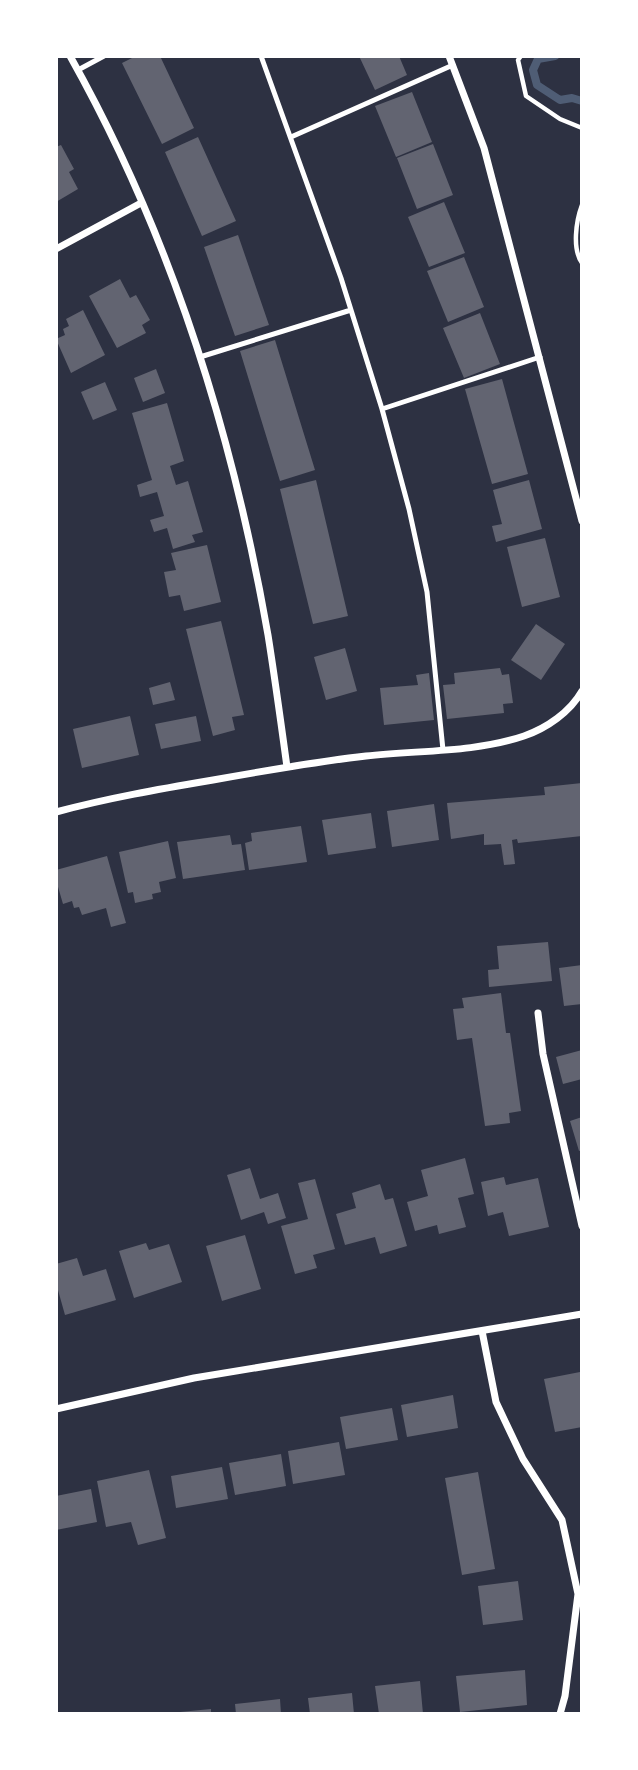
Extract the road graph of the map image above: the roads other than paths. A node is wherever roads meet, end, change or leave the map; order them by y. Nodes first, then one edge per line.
1 (70, 56) edge
2 (104, 56) edge
3 (261, 56) edge
4 (449, 56) edge
5 (453, 65) junction
6 (78, 70) junction
7 (291, 137) junction
8 (141, 203) junction
9 (56, 249) edge
10 (351, 310) junction
11 (200, 357) junction
12 (540, 357) junction
13 (382, 409) junction
14 (582, 521) edge
15 (582, 691) edge
16 (443, 750) junction
17 (287, 766) junction
18 (56, 812) edge
19 (538, 1013) dead end
20 (582, 1226) edge
21 (582, 1314) edge
22 (482, 1331) junction
23 (56, 1409) edge
24 (560, 1714) edge

1 - 6 street
2 - 6 lane
3 - 7 lane
4 - 5 street
5 - 7 lane
5 - 12 street
6 - 8 street
7 - 10 lane
8 - 9 street
8 - 11 street
10 - 11 lane
10 - 13 lane
11 - 17 street
12 - 13 lane
12 - 14 street
13 - 16 lane
15 - 16 street
16 - 17 street
17 - 18 street
19 - 20 street
21 - 22 street
22 - 23 street
22 - 24 street

